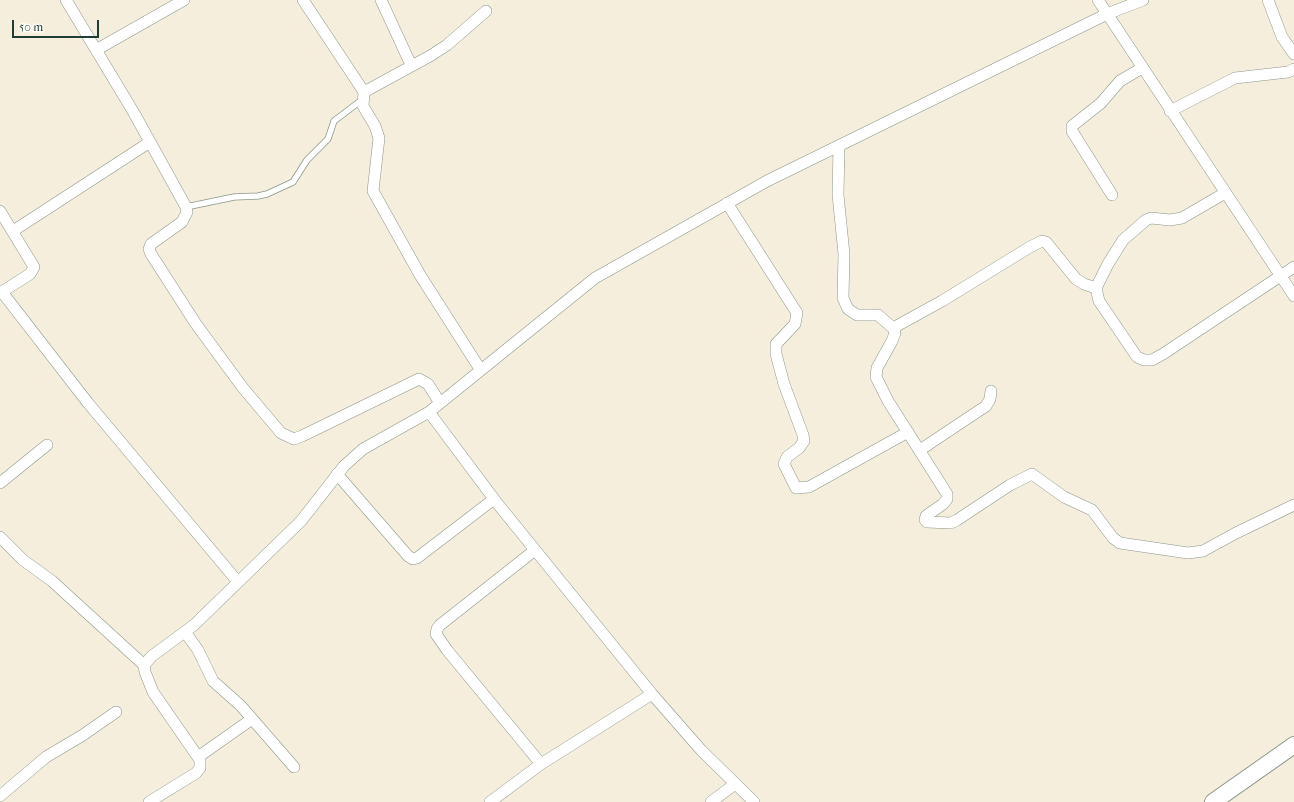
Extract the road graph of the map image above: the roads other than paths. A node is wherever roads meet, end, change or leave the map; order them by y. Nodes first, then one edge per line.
1 (66, 0) edge
2 (184, 0) edge
3 (303, 0) edge
4 (381, 0) edge
5 (1098, 0) edge
6 (1143, 0) edge
7 (1268, 0) edge
8 (486, 11) dead end
9 (1107, 14) junction
10 (96, 50) junction
11 (1294, 54) edge
12 (411, 65) junction
13 (1142, 68) junction
14 (1294, 69) edge
15 (364, 96) junction
16 (1170, 111) junction
17 (150, 142) junction
18 (839, 146) junction
19 (1224, 194) junction
20 (1112, 195) dead end
21 (727, 203) junction
22 (186, 207) junction
23 (0, 211) edge
24 (13, 231) junction
25 (1294, 267) edge
26 (1281, 276) junction
27 (1096, 288) junction
28 (1, 292) edge
29 (1294, 296) edge
30 (892, 328) junction
31 (480, 369) junction
32 (991, 391) dead end
33 (440, 403) junction
34 (429, 412) junction
35 (908, 432) junction
36 (47, 445) dead end
37 (920, 450) junction
38 (338, 474) junction
39 (0, 483) edge
40 (494, 499) junction
41 (1294, 505) edge
42 (0, 537) edge
43 (535, 550) junction
44 (238, 582) junction
45 (185, 632) junction
46 (144, 664) junction
47 (652, 694) junction
48 (116, 712) dead end
49 (252, 719) junction
50 (1292, 751) edge
51 (198, 758) junction
52 (541, 764) junction
53 (294, 767) dead end
54 (735, 784) junction
55 (0, 796) edge
56 (149, 802) edge
57 (490, 802) edge
58 (712, 802) edge
59 (754, 802) edge
60 (1213, 802) edge

1 - 10 street
2 - 10 street
3 - 15 street
4 - 12 street
5 - 9 street
6 - 9 street
7 - 11 street
8 - 12 street
9 - 13 street
9 - 18 street
10 - 17 street
12 - 15 street
13 - 16 street
13 - 20 street
14 - 16 street
15 - 22 lane
15 - 31 street
16 - 19 street
17 - 22 street
17 - 24 street
18 - 21 street
18 - 30 street
19 - 26 street
19 - 27 street
21 - 31 street
21 - 35 street
22 - 33 street
23 - 24 street
24 - 28 street
25 - 26 street
26 - 27 street
26 - 29 street
27 - 30 street
28 - 44 street
30 - 35 street
31 - 33 street
32 - 37 street
33 - 34 street
34 - 38 street
34 - 40 street
35 - 37 street
36 - 39 street
37 - 41 street
38 - 40 street
38 - 44 street
40 - 43 street
42 - 46 street
43 - 47 street
43 - 52 street
44 - 45 street
45 - 46 street
45 - 49 street
46 - 51 street
47 - 52 street
47 - 54 street
48 - 55 street
49 - 51 street
49 - 53 street
50 - 60 street
51 - 56 street
52 - 57 street
54 - 58 street
54 - 59 street

